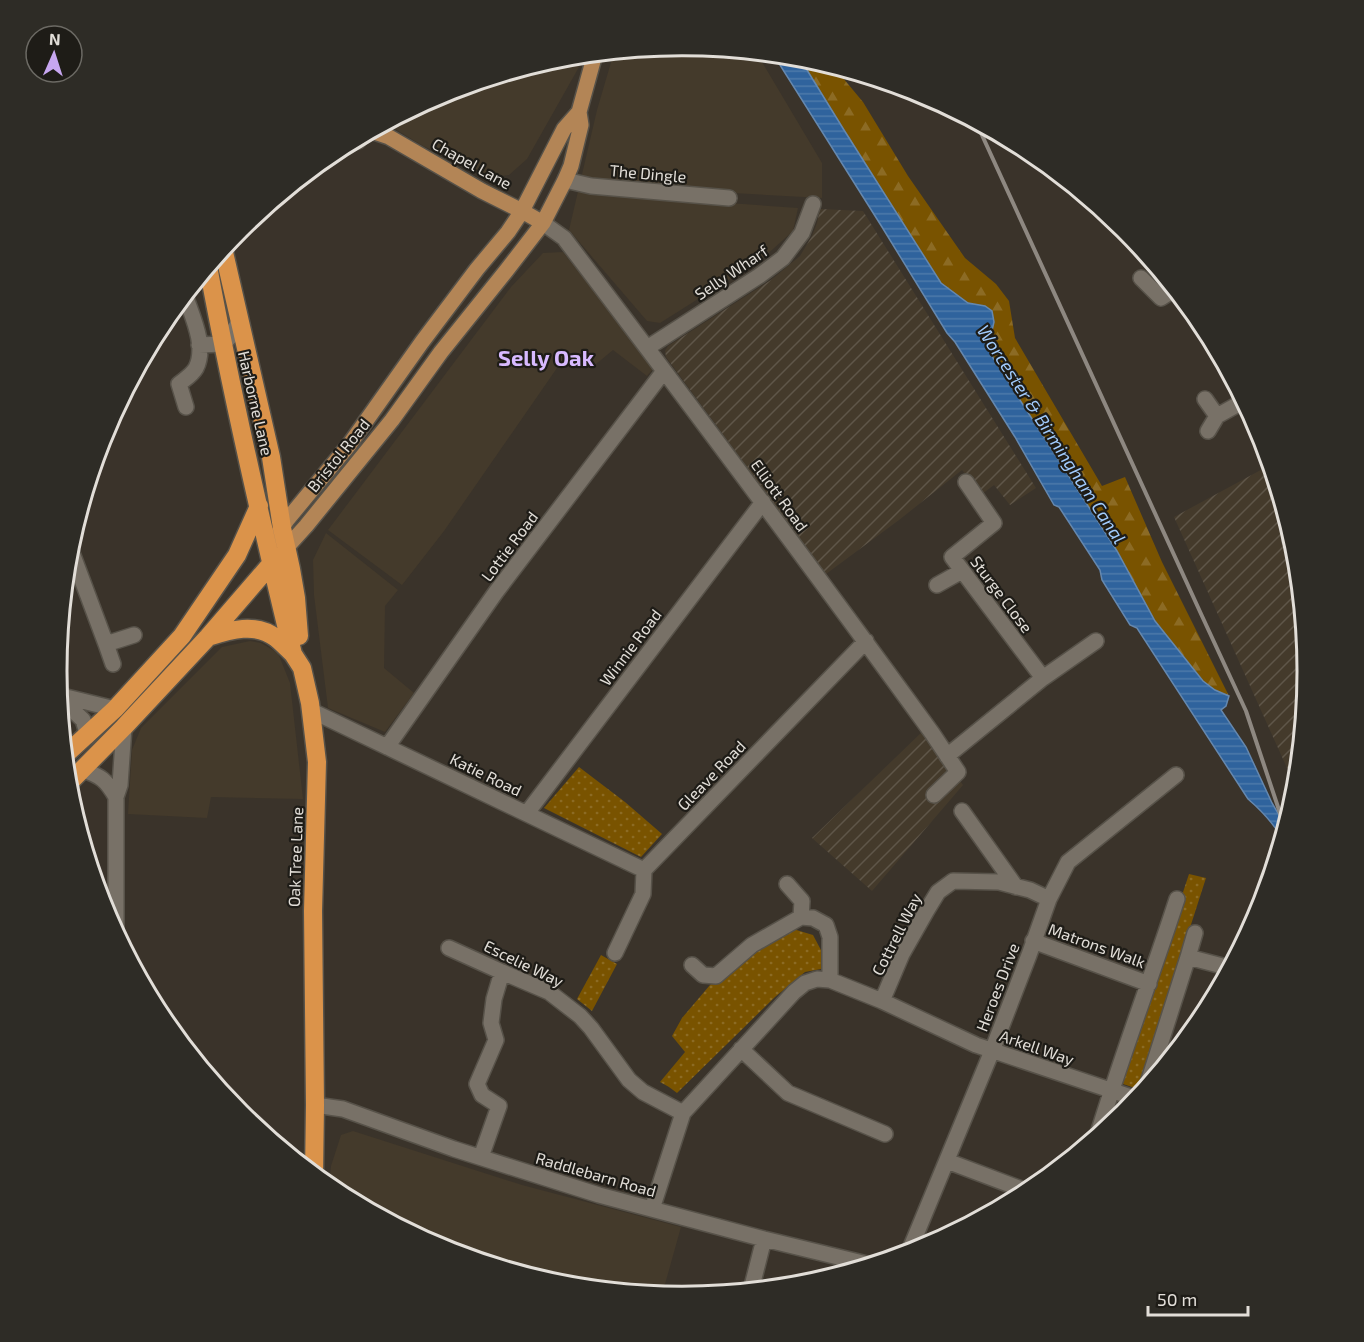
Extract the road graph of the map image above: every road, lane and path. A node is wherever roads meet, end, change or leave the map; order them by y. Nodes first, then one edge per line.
1 (593, 62) edge
2 (579, 112) junction
3 (382, 134) edge
4 (565, 180) junction
5 (729, 198) dead end
6 (813, 204) dead end
7 (522, 211) junction
8 (543, 223) junction
9 (225, 259) edge
10 (210, 276) edge
11 (1141, 278) dead end
12 (1168, 294) edge
13 (188, 305) edge
14 (238, 322) junction
15 (199, 345) junction
16 (223, 345) junction
17 (647, 348) junction
18 (664, 370) junction
19 (1205, 399) dead end
20 (1237, 405) edge
21 (186, 407) dead end
22 (1217, 416) junction
23 (1208, 431) dead end
24 (966, 482) dead end
25 (762, 502) junction
26 (258, 506) junction
27 (282, 528) junction
28 (286, 547) junction
29 (270, 555) junction
30 (76, 563) edge
31 (962, 571) junction
32 (937, 585) dead end
33 (134, 635) dead end
34 (182, 636) junction
35 (208, 637) junction
36 (866, 641) junction
37 (1096, 641) dead end
38 (106, 644) junction
39 (298, 661) junction
40 (113, 664) dead end
41 (1043, 678) junction
42 (68, 698) edge
43 (68, 705) edge
44 (115, 709) junction
45 (312, 711) junction
46 (124, 728) junction
47 (88, 736) junction
48 (387, 747) junction
49 (72, 749) edge
50 (947, 756) junction
51 (83, 770) junction
52 (1176, 775) dead end
53 (76, 777) edge
54 (934, 795) dead end
55 (116, 796) junction
56 (962, 811) dead end
57 (527, 813) junction
58 (644, 870) junction
59 (787, 884) dead end
60 (1016, 887) junction
61 (1049, 898) junction
62 (1177, 899) dead end
63 (116, 913) edge
64 (801, 917) junction
65 (1195, 933) dead end
66 (1033, 941) junction
67 (449, 948) dead end
68 (615, 953) dead end
69 (1188, 957) junction
70 (692, 965) dead end
71 (1222, 966) edge
72 (502, 972) junction
73 (830, 980) junction
74 (1149, 984) junction
75 (882, 1002) junction
76 (741, 1049) junction
77 (992, 1051) junction
78 (1153, 1067) edge
79 (1111, 1091) junction
80 (1127, 1096) edge
81 (315, 1105) junction
82 (683, 1113) junction
83 (1102, 1120) edge
84 (885, 1134) dead end
85 (481, 1157) junction
86 (946, 1161) junction
87 (314, 1164) edge
88 (1017, 1187) edge
89 (652, 1209) junction
90 (764, 1239) junction
91 (913, 1242) edge
92 (856, 1261) edge
93 (753, 1282) edge

1 - 2 main road, Bristol Road
2 - 4 main road, Bristol Road
2 - 7 main road, Bristol Road
3 - 7 main road, Chapel Lane
4 - 5 street, The Dingle
4 - 8 main road, Bristol Road
6 - 17 street, Selly Wharf
7 - 8 main road, Chapel Lane
7 - 27 main road, Bristol Road
8 - 17 street, Elliott Road
8 - 28 main road, Bristol Road
9 - 14 highway, Harborne Lane
10 - 16 highway, Harborne Lane
11 - 12 street
13 - 15 street
14 - 16 street
14 - 27 highway, Harborne Lane
15 - 16 street
15 - 21 street
16 - 26 highway, Harborne Lane
17 - 18 street, Elliott Road
18 - 25 street, Elliott Road
18 - 48 street, Lottie Road
19 - 22 street
20 - 22 street
22 - 23 street
24 - 31 street, Sturge Close
25 - 36 street, Elliott Road
25 - 57 street, Winnie Road
26 - 29 highway, Harborne Lane
26 - 34 highway
27 - 28 highway, Harborne Lane
27 - 29 main road, Bristol Road
28 - 29 highway, Bristol Road
28 - 39 highway, Harborne Lane
29 - 34 highway
29 - 35 highway, Bristol Road
29 - 39 highway, Oak Tree Lane
30 - 38 street
31 - 32 street
31 - 41 street, Sturge Close
33 - 38 street
34 - 44 highway
35 - 39 highway
35 - 46 highway, Bristol Road
36 - 50 street, Elliott Road
36 - 58 street, Gleave Road
37 - 41 street
38 - 40 street
39 - 45 highway, Oak Tree Lane
41 - 50 street
42 - 44 street
43 - 47 street
44 - 47 highway
45 - 48 street, Katie Road
45 - 81 highway, Oak Tree Lane
46 - 51 highway, Bristol Road
46 - 55 street
47 - 49 highway
48 - 57 street, Katie Road
50 - 54 street, Elliott Road
51 - 53 highway, Bristol Road
51 - 55 street
52 - 61 street, Heroes Drive
55 - 63 street
56 - 60 street
57 - 58 street, Katie Road
58 - 68 street
59 - 64 street
60 - 61 street, Cottrell Way
60 - 75 street, Cottrell Way
61 - 66 street, Heroes Drive
62 - 74 street, Matrons Walk
64 - 70 street
64 - 73 street
65 - 69 street
66 - 74 street, Matrons Walk
66 - 77 street, Heroes Drive
67 - 72 street, Escelie Way
69 - 71 street
69 - 78 street
72 - 82 street, Escelie Way
72 - 85 street
73 - 75 street, Arkell Way
73 - 76 street
74 - 79 street, Matrons Walk
75 - 77 street, Arkell Way
76 - 82 street
76 - 84 street
77 - 79 street, Arkell Way
77 - 86 street, Heroes Drive
79 - 80 street, Arkell Way
79 - 83 street, Matrons Walk
81 - 85 street, Raddlebarn Road
81 - 87 highway, Oak Tree Lane
82 - 89 street
85 - 89 street, Raddlebarn Road
86 - 88 street
86 - 91 street, Heroes Drive
89 - 90 street, Raddlebarn Road
90 - 92 street, Raddlebarn Road
90 - 93 street

